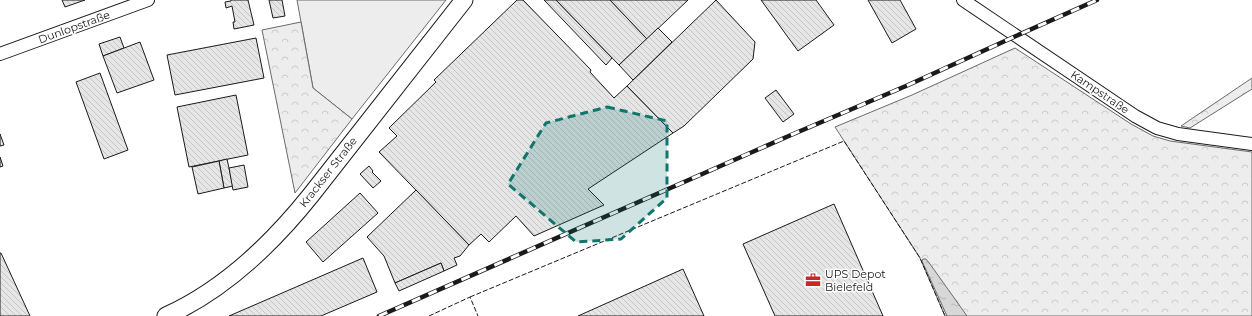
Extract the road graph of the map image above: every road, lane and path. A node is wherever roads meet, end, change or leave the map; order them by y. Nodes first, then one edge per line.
1 (148, 0) edge
2 (464, 0) edge
3 (964, 0) edge
4 (0, 54) edge
5 (1252, 144) edge
6 (166, 316) edge

1 - 4 street, Dunlopstraße
2 - 6 street, Krackser Straße
3 - 5 street, Kampstraße

